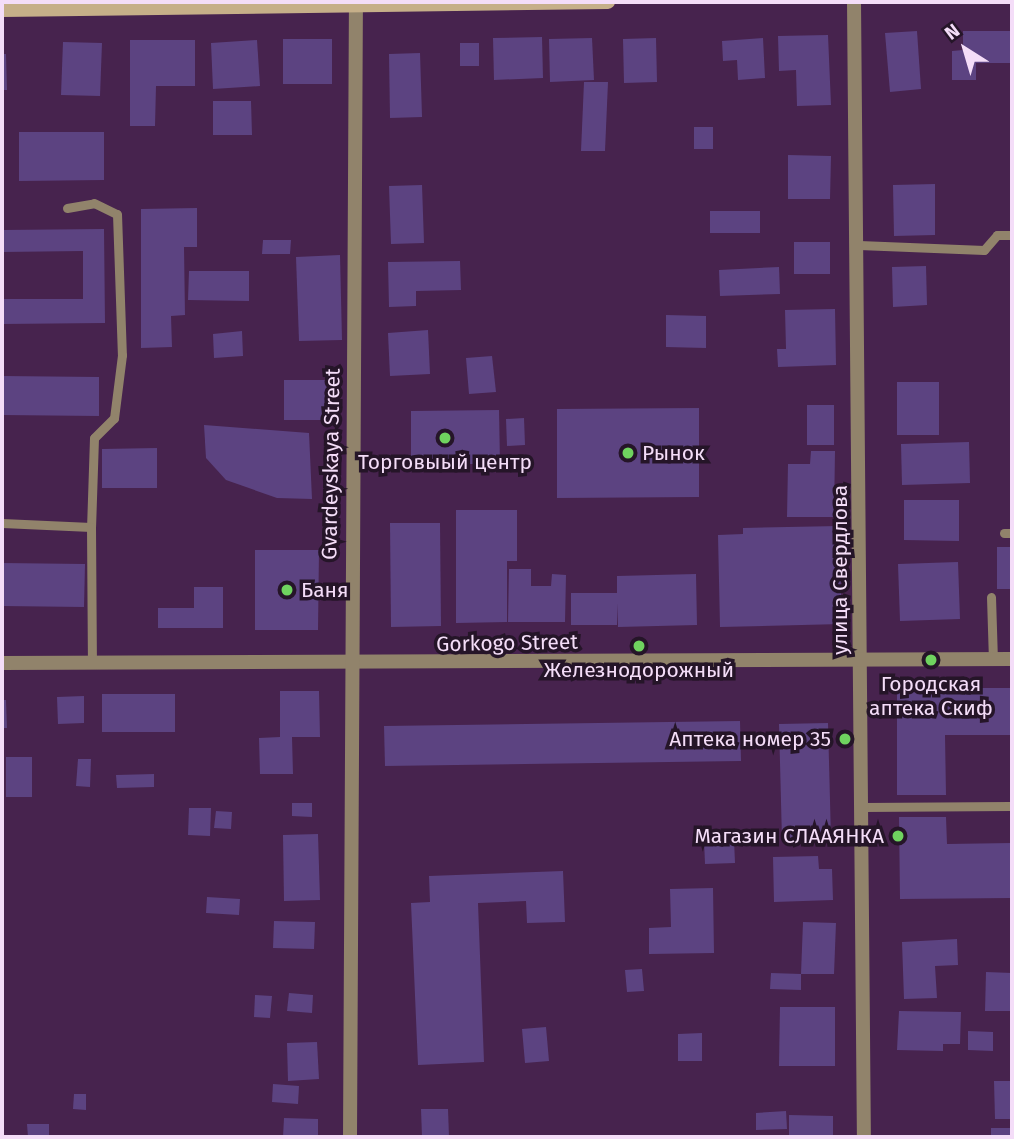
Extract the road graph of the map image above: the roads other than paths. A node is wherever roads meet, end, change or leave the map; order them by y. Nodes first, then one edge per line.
1 (608, 2) edge
2 (854, 2) edge
3 (356, 4) edge
4 (2, 10) edge
5 (67, 208) dead end
6 (1012, 235) edge
7 (859, 245) junction
8 (2, 523) edge
9 (91, 527) junction
10 (991, 597) dead end
11 (862, 658) junction
12 (1012, 659) edge
13 (993, 660) junction
14 (92, 662) junction
15 (2, 663) edge
16 (350, 667) junction
17 (1010, 806) dead end
18 (863, 807) junction
19 (349, 1137) edge
20 (864, 1137) edge

1 - 3 main road
2 - 7 street, улица Свердлова
3 - 4 main road
3 - 16 street, Gvardeyskaya Street
5 - 9 lane
6 - 7 lane
7 - 11 street, улица Свердлова
8 - 9 lane
9 - 14 lane
10 - 13 lane
11 - 13 street, Gorkogo Street
11 - 16 street, Gorkogo Street
11 - 18 street, улица Свердлова
12 - 13 street, Gorkogo Street
14 - 15 street, Gorkogo Street
14 - 16 street, Gorkogo Street
16 - 19 street, Gvardeyskaya Street
17 - 18 lane
18 - 20 street, улица Свердлова

